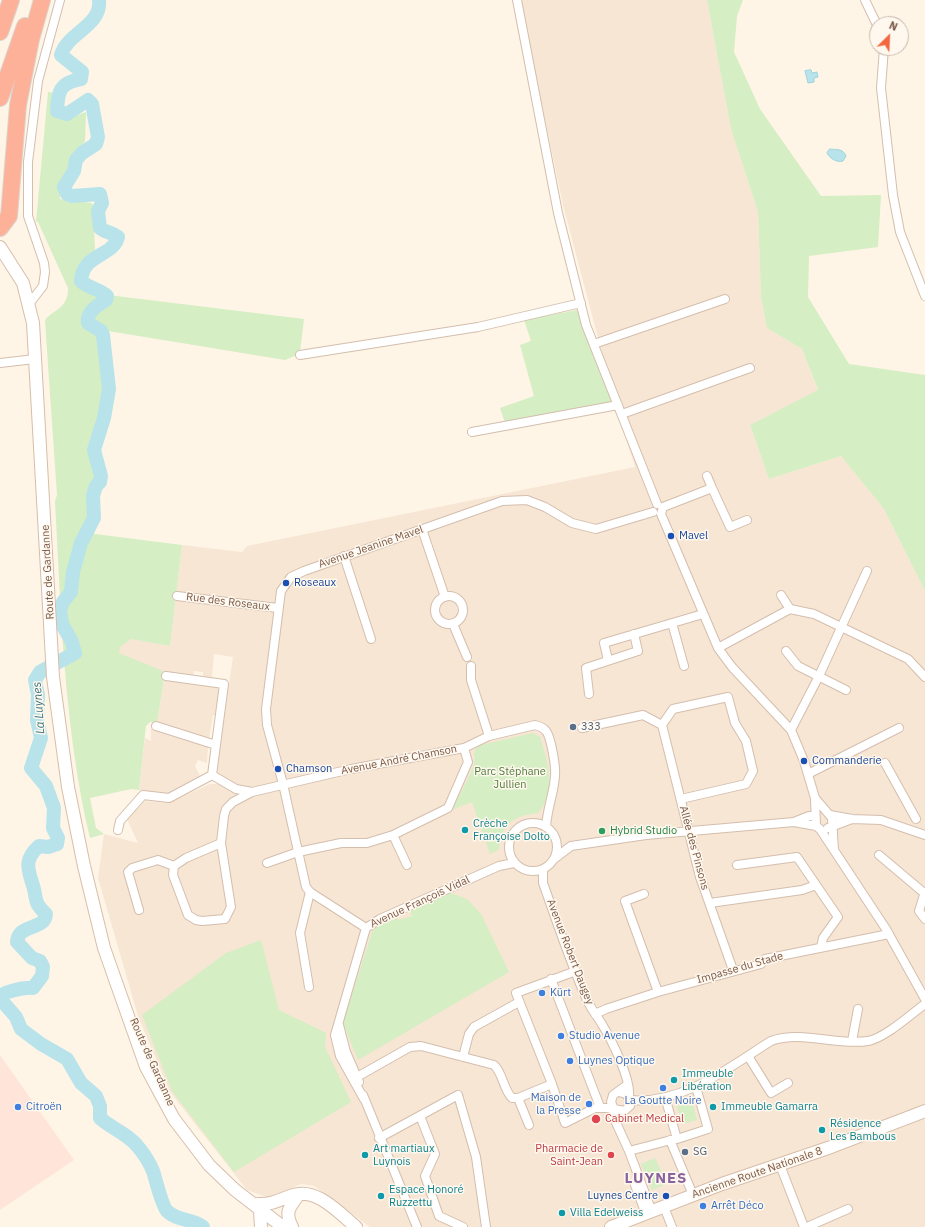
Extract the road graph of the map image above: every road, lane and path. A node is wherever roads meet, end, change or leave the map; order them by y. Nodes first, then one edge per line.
1 (11, 0) edge
2 (33, 0) edge
3 (42, 0) edge
4 (60, 0) edge
5 (517, 0) edge
6 (865, 0) edge
7 (873, 16) edge
8 (0, 32) edge
9 (883, 56) edge
10 (0, 98) edge
11 (0, 228) edge
12 (0, 247) edge
13 (925, 296) edge
14 (725, 299) dead end
15 (581, 303) junction
16 (29, 304) junction
17 (594, 344) junction
18 (300, 355) dead end
19 (35, 359) junction
20 (0, 363) edge
21 (750, 368) dead end
22 (618, 405) junction
23 (622, 414) junction
24 (472, 432) dead end
25 (707, 476) dead end
26 (712, 488) junction
27 (660, 508) junction
28 (747, 520) dead end
29 (422, 529) junction
30 (344, 556) junction
31 (867, 571) dead end
32 (781, 595) dead end
33 (177, 596) dead end
34 (445, 597) junction
35 (278, 608) junction
36 (790, 609) junction
37 (703, 614) junction
38 (672, 623) junction
39 (453, 624) junction
40 (841, 627) junction
41 (634, 634) junction
42 (371, 639) dead end
43 (718, 648) junction
44 (786, 651) dead end
45 (467, 657) dead end
46 (608, 660) junction
47 (471, 666) dead end
48 (684, 666) dead end
49 (166, 676) dead end
50 (819, 676) junction
51 (925, 677) edge
52 (846, 690) dead end
53 (589, 694) dead end
54 (662, 725) junction
55 (156, 726) dead end
56 (582, 728) dead end
57 (899, 728) dead end
58 (791, 730) junction
59 (489, 736) junction
60 (216, 745) junction
61 (464, 748) junction
62 (886, 763) dead end
63 (808, 774) junction
64 (212, 775) junction
65 (283, 784) junction
66 (252, 792) junction
67 (815, 798) junction
68 (681, 799) junction
69 (547, 810) junction
70 (829, 814) junction
71 (815, 816) junction
72 (852, 819) junction
73 (916, 819) junction
74 (925, 819) edge
75 (794, 822) junction
76 (534, 823) junction
77 (832, 826) junction
78 (546, 827) junction
79 (818, 827) junction
80 (912, 829) junction
81 (118, 830) dead end
82 (688, 831) junction
83 (393, 835) junction
84 (925, 835) edge
85 (556, 840) junction
86 (221, 843) junction
87 (571, 846) junction
88 (508, 847) junction
89 (834, 850) junction
90 (298, 852) junction
91 (879, 855) dead end
92 (554, 860) junction
93 (267, 862) dead end
94 (514, 863) junction
95 (407, 865) dead end
96 (737, 865) dead end
97 (174, 866) junction
98 (499, 866) junction
99 (543, 870) junction
100 (527, 871) junction
101 (543, 883) junction
102 (816, 885) junction
103 (310, 892) junction
104 (924, 892) edge
105 (644, 894) dead end
106 (710, 903) junction
107 (139, 910) dead end
108 (925, 919) edge
109 (366, 928) junction
110 (889, 934) junction
111 (820, 946) junction
112 (732, 970) junction
113 (576, 971) junction
114 (552, 979) junction
115 (309, 987) dead end
116 (658, 992) junction
117 (925, 999) edge
118 (519, 1002) junction
119 (925, 1004) edge
120 (858, 1009) dead end
121 (596, 1014) junction
122 (339, 1022) junction
123 (852, 1041) junction
124 (748, 1056) junction
125 (463, 1057) junction
126 (357, 1077) junction
127 (788, 1083) dead end
128 (552, 1084) junction
129 (627, 1085) junction
130 (696, 1087) junction
131 (620, 1092) junction
132 (665, 1097) junction
133 (518, 1098) junction
134 (611, 1098) junction
135 (364, 1099) junction
136 (631, 1100) junction
137 (600, 1107) junction
138 (616, 1110) junction
139 (925, 1110) edge
140 (420, 1116) junction
141 (529, 1125) dead end
142 (379, 1138) junction
143 (674, 1140) junction
144 (630, 1154) junction
145 (780, 1165) junction
146 (299, 1194) junction
147 (693, 1195) junction
148 (259, 1207) junction
149 (664, 1207) junction
150 (848, 1209) dead end
151 (649, 1213) junction
152 (415, 1225) edge
153 (615, 1226) edge
154 (261, 1227) edge
155 (283, 1227) edge
156 (291, 1227) edge
157 (356, 1227) edge
158 (463, 1227) edge
159 (486, 1227) edge
160 (672, 1227) edge
161 (806, 1227) edge

1 - 8 highway
2 - 10 highway
3 - 11 highway
4 - 16 street
5 - 15 street
6 - 7 street
9 - 13 street
12 - 16 main road, Route de Gardanne
14 - 17 street
15 - 17 street
15 - 18 street
16 - 19 main road, Route de Gardanne
17 - 22 street
19 - 20 street
19 - 148 main road, Route de Gardanne
21 - 23 street
22 - 23 street
22 - 24 street
23 - 27 street
25 - 26 street
26 - 27 street
26 - 28 street
27 - 29 street, Avenue Jeanine Mavel
27 - 37 street
29 - 30 street, Avenue Jeanine Mavel
29 - 34 street
30 - 35 street, Avenue Jeanine Mavel
30 - 42 street
31 - 40 street
32 - 36 street
33 - 35 street, Rue des Roseaux
34 - 39 street
34 - 39 street
35 - 65 street, Avenue Jeanine Mavel
36 - 40 street
36 - 43 street
37 - 38 street
37 - 43 street
38 - 41 street
38 - 48 street
39 - 45 street
40 - 50 street
40 - 51 street
41 - 46 street
41 - 46 street
43 - 58 street
44 - 50 street
46 - 53 street
47 - 59 street
49 - 60 street
50 - 52 street
50 - 58 street
54 - 56 street
54 - 68 street, Allée des Pinsons
54 - 68 street
55 - 60 street
57 - 63 street
58 - 63 street
59 - 61 street, Avenue André Chamson
59 - 69 street, Avenue André Chamson
60 - 64 street
61 - 65 street, Avenue André Chamson
61 - 83 street
62 - 73 street
63 - 67 street
64 - 66 street
64 - 81 street
65 - 66 street, Avenue André Chamson
65 - 90 street, Avenue Jeanine Mavel
66 - 86 street, Avenue André Chamson
67 - 70 street
67 - 71 street
68 - 82 street, Allée des Pinsons
69 - 76 street
69 - 78 street
70 - 71 street
70 - 72 street
70 - 77 street
71 - 75 street
71 - 79 street
72 - 77 street
72 - 80 street
73 - 74 street
73 - 80 street
75 - 79 street
75 - 82 street
76 - 78 street
76 - 88 street
77 - 79 street
77 - 89 street
78 - 85 street
79 - 89 street
80 - 84 street
82 - 87 street
82 - 106 street, Allée des Pinsons
83 - 90 street
83 - 95 street
85 - 87 street
85 - 92 street
86 - 97 street
86 - 97 street, Avenue André Chamson
87 - 92 street
88 - 94 street
88 - 98 street
89 - 110 street
90 - 93 street
90 - 103 street, Avenue Jeanine Mavel
91 - 104 street
92 - 99 street
94 - 98 street, Avenue François Vidal
94 - 100 street
96 - 102 street
97 - 107 street
98 - 109 street, Avenue François Vidal
99 - 100 street
99 - 101 street, Avenue Robert Daugey
100 - 101 street
101 - 113 street, Avenue Robert Daugey
102 - 106 street
102 - 111 street
103 - 109 street
103 - 115 street
104 - 108 street
105 - 116 street
106 - 112 street, Allée des Pinsons
109 - 122 street, Avenue François Vidal
110 - 111 street, Impasse du Stade
110 - 117 street
111 - 112 street, Impasse du Stade
112 - 116 street, Impasse du Stade
113 - 114 street
113 - 121 street, Avenue Robert Daugey
114 - 118 street
114 - 137 street
116 - 121 street, Impasse du Stade
118 - 125 street
118 - 128 street
119 - 123 street
120 - 123 street
121 - 129 street, Avenue Robert Daugey
122 - 126 street, Avenue François Vidal
122 - 135 street, Avenue François Vidal
123 - 124 street
124 - 127 street
124 - 130 street
125 - 126 street
125 - 133 street
126 - 135 street, Avenue François Vidal
128 - 133 street
128 - 137 street
129 - 131 street
129 - 136 street, Avenue Robert Daugey
130 - 132 street
130 - 143 street
131 - 134 street
131 - 136 street
132 - 136 street
132 - 143 street
133 - 141 street
134 - 137 street
134 - 138 street
135 - 142 street, Avenue François Vidal
136 - 138 street
137 - 138 street
138 - 144 street
139 - 145 main road, Ancienne Route Nationale 8
140 - 142 street
140 - 158 street
140 - 159 street
142 - 152 street, Avenue François Vidal
143 - 144 street
143 - 147 street
144 - 151 street
145 - 147 main road, Ancienne Route Nationale 8
145 - 161 street
146 - 148 main road
146 - 156 main road
146 - 157 main road
147 - 149 main road, Ancienne Route Nationale 8
148 - 154 main road
148 - 155 main road, Route de Gardanne
148 - 156 main road, Route de Gardanne
149 - 151 main road, Ancienne Route Nationale 8
149 - 160 street
150 - 161 street
151 - 153 main road, Ancienne Route Nationale 8

